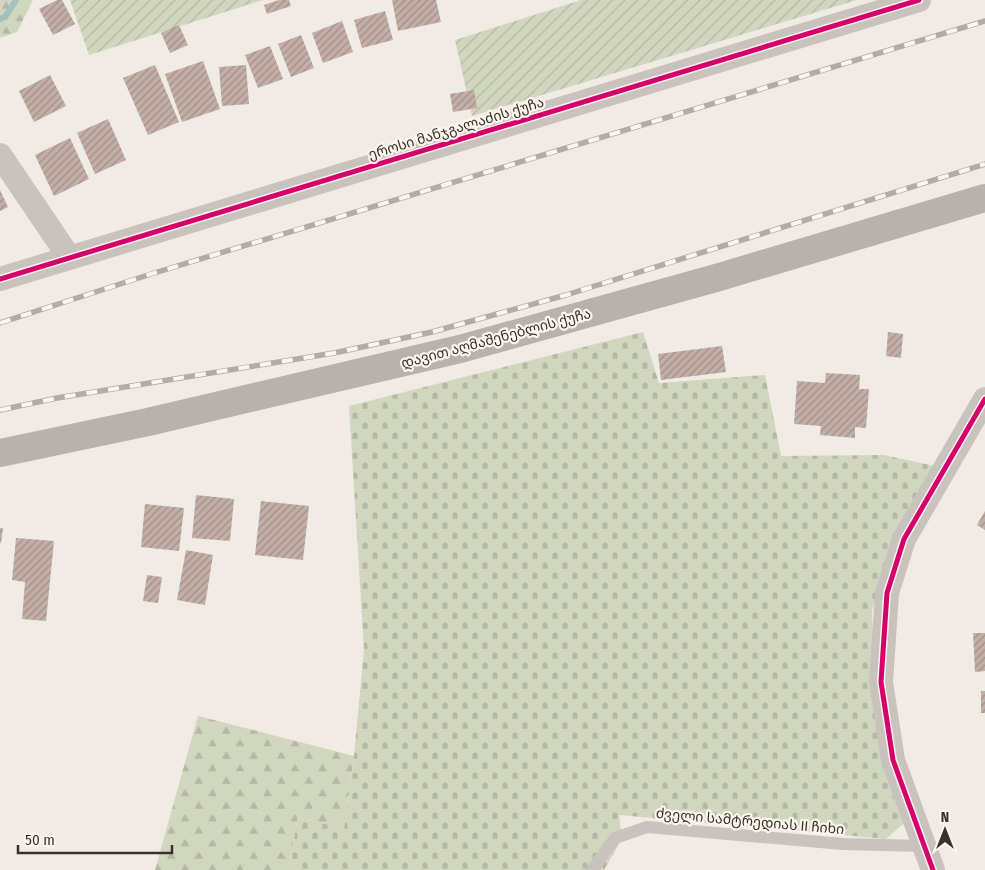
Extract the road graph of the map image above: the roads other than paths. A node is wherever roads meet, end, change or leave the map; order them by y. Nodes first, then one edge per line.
1 (919, 0) edge
2 (0, 155) edge
3 (985, 198) edge
4 (70, 257) junction
5 (0, 279) edge
6 (985, 399) edge
7 (0, 453) edge
8 (924, 846) junction
9 (592, 870) edge
10 (933, 870) edge

1 - 4 street, ეროსი მანჯგალაძის ქუჩა
2 - 4 street
3 - 7 main road, დავით აღმაშენებლის ქუჩა
4 - 5 street, ეროსი მანჯგალაძის ქუჩა
6 - 8 street
8 - 9 lane, ძველი სამტრედიას II ჩიხი
8 - 10 street

